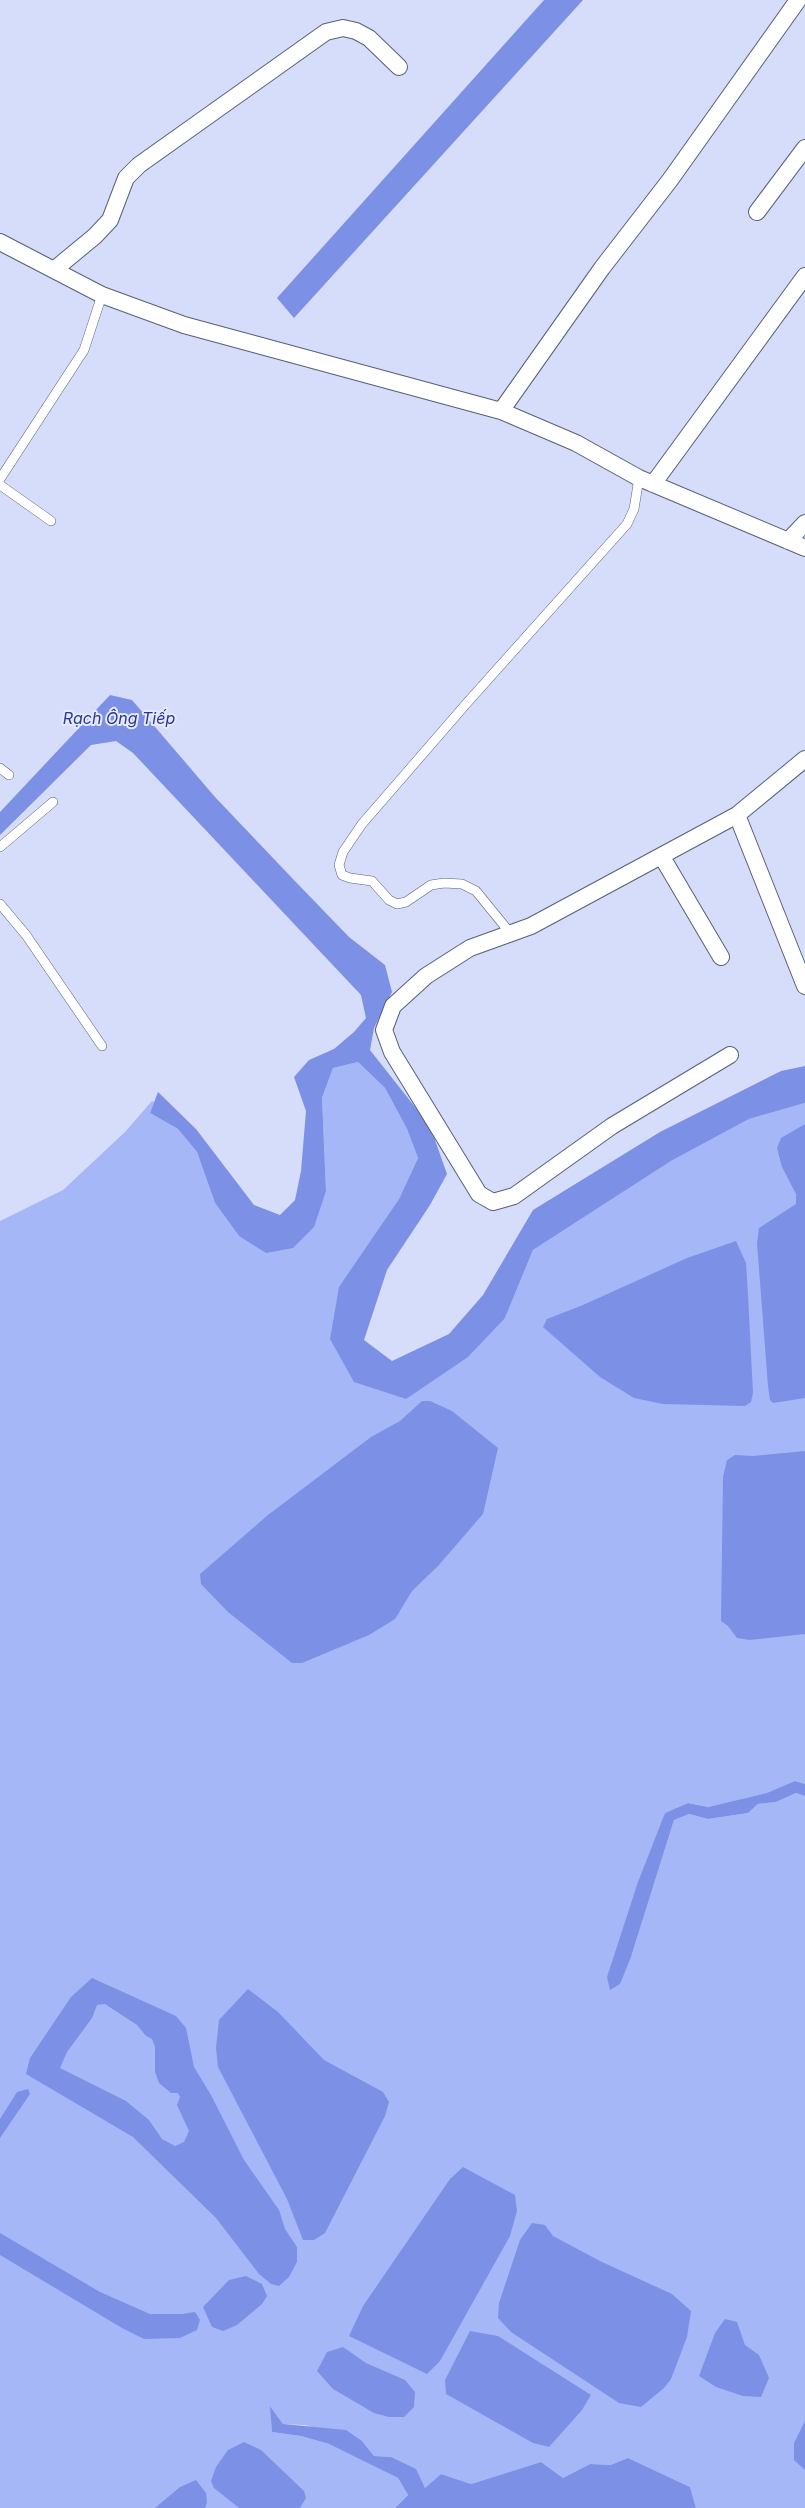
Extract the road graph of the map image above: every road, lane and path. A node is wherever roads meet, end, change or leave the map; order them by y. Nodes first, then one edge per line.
1 (798, 0) edge
2 (399, 67) dead end
3 (805, 148) edge
4 (757, 212) dead end
5 (0, 242) edge
6 (55, 269) junction
7 (805, 276) edge
8 (102, 295) junction
9 (501, 411) junction
10 (0, 479) edge
11 (646, 481) junction
12 (0, 486) edge
13 (51, 521) dead end
14 (805, 524) edge
15 (788, 541) junction
16 (805, 548) edge
17 (805, 759) edge
18 (0, 768) edge
19 (9, 775) dead end
20 (53, 802) dead end
21 (737, 816) junction
22 (0, 847) edge
23 (662, 857) junction
24 (0, 904) edge
25 (511, 934) junction
26 (721, 957) dead end
27 (805, 986) edge
28 (102, 1046) dead end
29 (730, 1055) dead end

1 - 9 street
2 - 6 street
3 - 4 street
5 - 6 street
6 - 8 street
7 - 11 street
8 - 9 street
8 - 10 lane
9 - 11 street
11 - 15 street
11 - 25 lane
12 - 13 lane
14 - 15 street
15 - 16 street
17 - 21 street
18 - 19 lane
20 - 22 lane
21 - 23 street
21 - 27 street
23 - 25 street
23 - 26 street
24 - 28 lane
25 - 29 street

